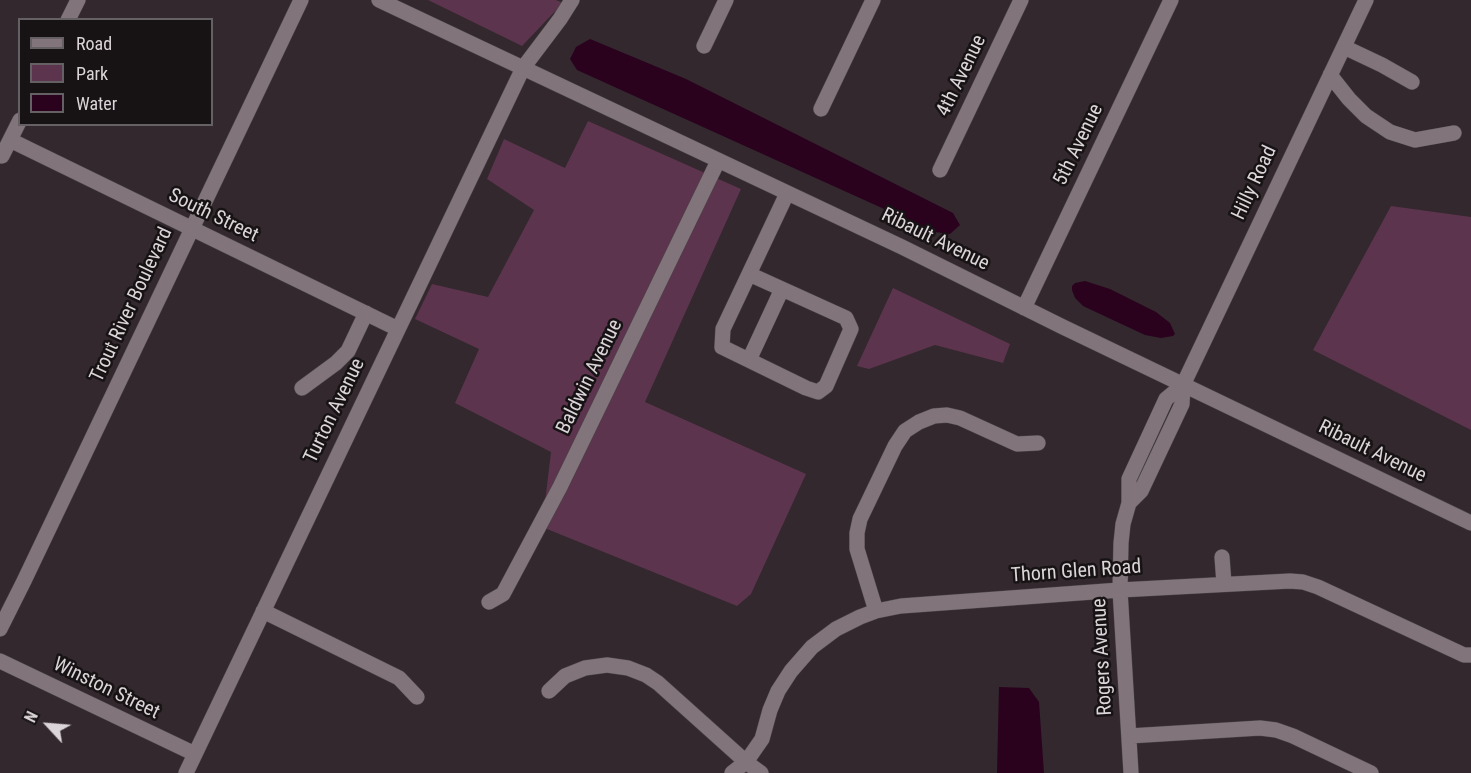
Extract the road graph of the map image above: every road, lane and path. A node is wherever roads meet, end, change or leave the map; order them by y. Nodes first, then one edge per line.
1 (78, 0) edge
2 (301, 0) edge
3 (378, 0) edge
4 (572, 0) edge
5 (726, 0) edge
6 (873, 0) edge
7 (1021, 0) edge
8 (1171, 0) edge
9 (1366, 0) edge
10 (69, 18) edge
11 (704, 46) dead end
12 (1344, 46) junction
13 (523, 68) junction
14 (1330, 75) junction
15 (1412, 82) dead end
16 (821, 109) dead end
17 (18, 124) edge
18 (1454, 134) dead end
19 (10, 140) junction
20 (2, 156) dead end
21 (718, 160) junction
22 (940, 170) dead end
23 (787, 193) junction
24 (192, 228) junction
25 (749, 274) junction
26 (782, 289) junction
27 (1024, 308) junction
28 (366, 313) junction
29 (398, 329) junction
30 (749, 360) junction
31 (1183, 385) junction
32 (302, 388) dead end
33 (1038, 443) dead end
34 (1471, 523) edge
35 (1222, 556) dead end
36 (1224, 584) junction
37 (1120, 590) junction
38 (489, 602) dead end
39 (263, 611) junction
40 (876, 611) junction
41 (0, 629) edge
42 (1471, 655) edge
43 (0, 661) edge
44 (549, 691) dead end
45 (417, 696) dead end
46 (1129, 736) junction
47 (195, 754) junction
48 (746, 762) junction
49 (186, 773) edge
50 (732, 773) edge
51 (761, 773) edge
52 (1131, 773) edge
53 (1371, 773) edge

1 - 10 street
2 - 24 street, Trout River Boulevard
3 - 13 street, Ribault Avenue
4 - 13 street, Turton Avenue
5 - 11 street
6 - 16 street
7 - 22 street, 4th Avenue
8 - 27 street, 5th Avenue
9 - 12 street, Hilly Road
12 - 14 street, Hilly Road
12 - 15 street
13 - 21 street, Ribault Avenue
13 - 29 street, Turton Avenue
14 - 18 street
14 - 31 street, Hilly Road
17 - 19 street
19 - 20 street
19 - 24 street, South Street
21 - 23 street, Ribault Avenue
21 - 38 street, Baldwin Avenue
23 - 25 street
23 - 27 street, Ribault Avenue
24 - 28 street, South Street
24 - 41 street, Trout River Boulevard
25 - 26 street
25 - 30 street
26 - 30 street
26 - 30 street
27 - 31 street, Ribault Avenue
28 - 29 street, South Street
28 - 32 street
29 - 39 street, Turton Avenue
31 - 34 street, Ribault Avenue
31 - 37 street, Rogers Avenue
33 - 40 street
35 - 36 street
36 - 37 street, Thorn Glen Road
36 - 42 street, Thorn Glen Road
37 - 40 street, Thorn Glen Road
37 - 46 street, Rogers Avenue
39 - 45 street
39 - 47 street, Turton Avenue
40 - 48 street, Thorn Glen Road
43 - 47 street, Winston Street
44 - 48 street
46 - 52 street, Rogers Avenue
46 - 53 street
47 - 49 street, Turton Avenue
48 - 50 street, Thorn Glen Road
48 - 51 street

